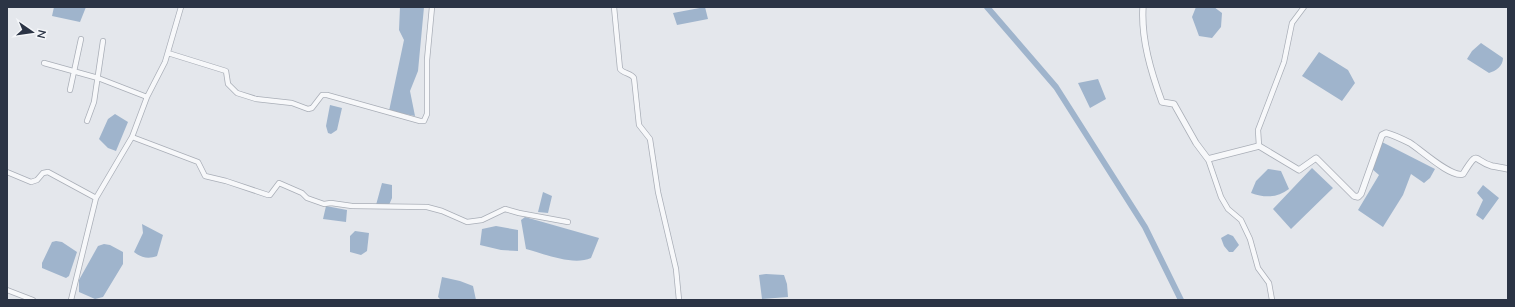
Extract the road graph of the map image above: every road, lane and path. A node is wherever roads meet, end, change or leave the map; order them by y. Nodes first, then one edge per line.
1 (181, 7) edge
2 (432, 7) edge
3 (614, 7) edge
4 (1143, 7) edge
5 (1304, 7) edge
6 (81, 39) dead end
7 (104, 42) dead end
8 (168, 53) junction
9 (44, 63) dead end
10 (74, 71) junction
11 (98, 78) junction
12 (70, 90) dead end
13 (147, 97) junction
14 (87, 121) dead end
15 (132, 137) junction
16 (1259, 146) junction
17 (1208, 159) junction
18 (1508, 169) edge
19 (7, 172) edge
20 (96, 198) junction
21 (568, 222) dead end
22 (7, 290) edge
23 (33, 300) edge
24 (71, 300) edge
25 (679, 300) edge
26 (1272, 300) edge

1 - 8 street
2 - 8 street
3 - 25 street
4 - 17 street
5 - 16 street
6 - 10 street
7 - 11 street
8 - 13 street
9 - 10 street
10 - 11 street
10 - 12 street
11 - 13 street
11 - 14 street
13 - 15 street
15 - 20 street
15 - 21 street
16 - 17 street
16 - 18 street
17 - 26 street
19 - 20 street
20 - 24 street
22 - 23 street

